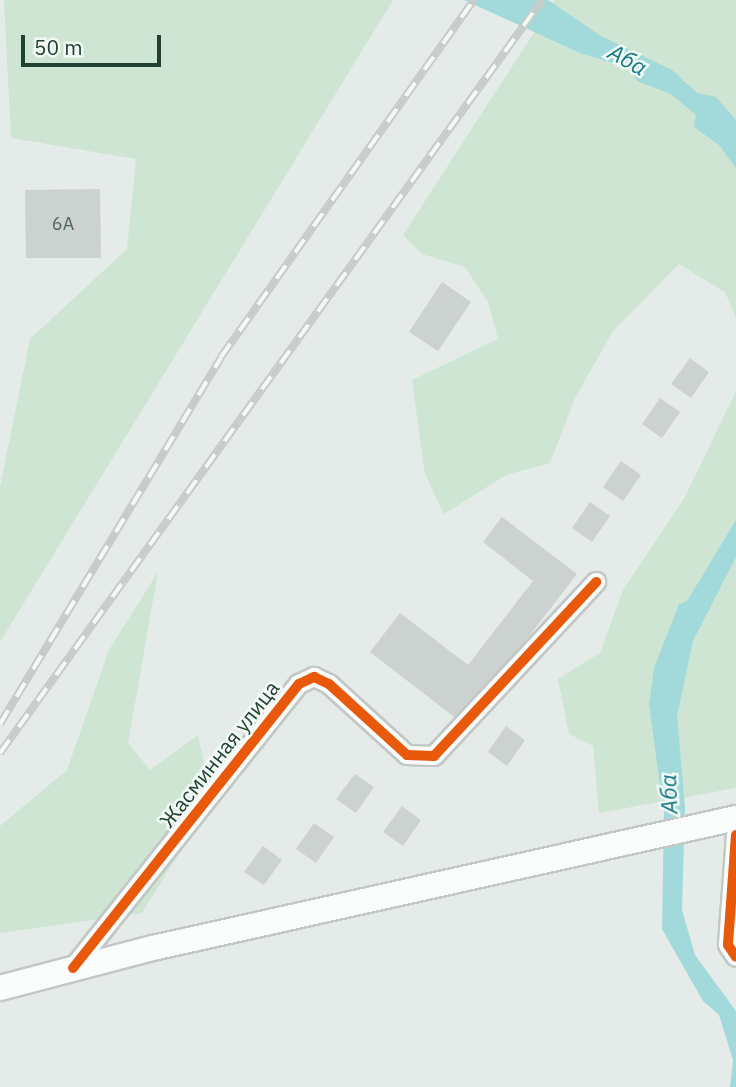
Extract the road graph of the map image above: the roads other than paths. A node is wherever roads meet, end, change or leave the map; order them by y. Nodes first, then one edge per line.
1 (596, 582) dead end
2 (730, 825) edge
3 (736, 957) edge
4 (73, 968) junction
5 (0, 988) edge

1 - 4 street, Жасминная улица
2 - 3 street
2 - 4 main road
4 - 5 main road

